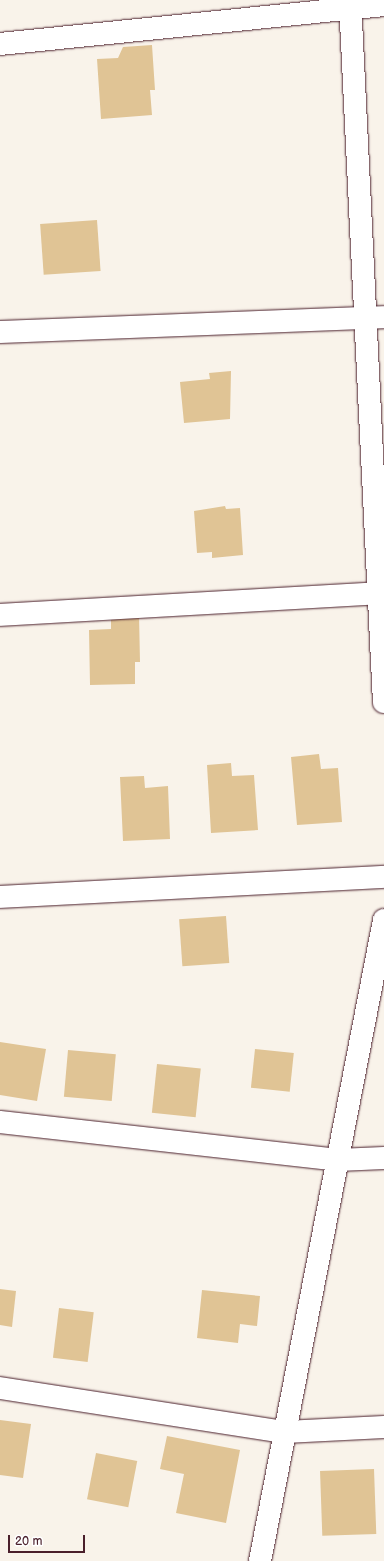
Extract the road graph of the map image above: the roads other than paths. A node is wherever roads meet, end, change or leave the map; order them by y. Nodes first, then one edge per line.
1 (350, 3) edge
2 (384, 5) edge
3 (0, 44) edge
4 (375, 317) edge
5 (0, 332) edge
6 (381, 593) edge
7 (0, 615) edge
8 (384, 702) edge
9 (384, 877) edge
10 (0, 897) edge
11 (384, 920) edge
12 (0, 1122) edge
13 (384, 1158) edge
14 (338, 1160) junction
15 (0, 1388) edge
16 (384, 1427) edge
17 (285, 1432) junction
18 (260, 1561) edge

1 - 2 street
1 - 3 street
1 - 4 street
4 - 5 street
4 - 6 street
6 - 7 street
6 - 8 street
9 - 10 street
11 - 14 street
12 - 14 street
13 - 14 street
14 - 17 street
15 - 17 street
16 - 17 street
17 - 18 street

